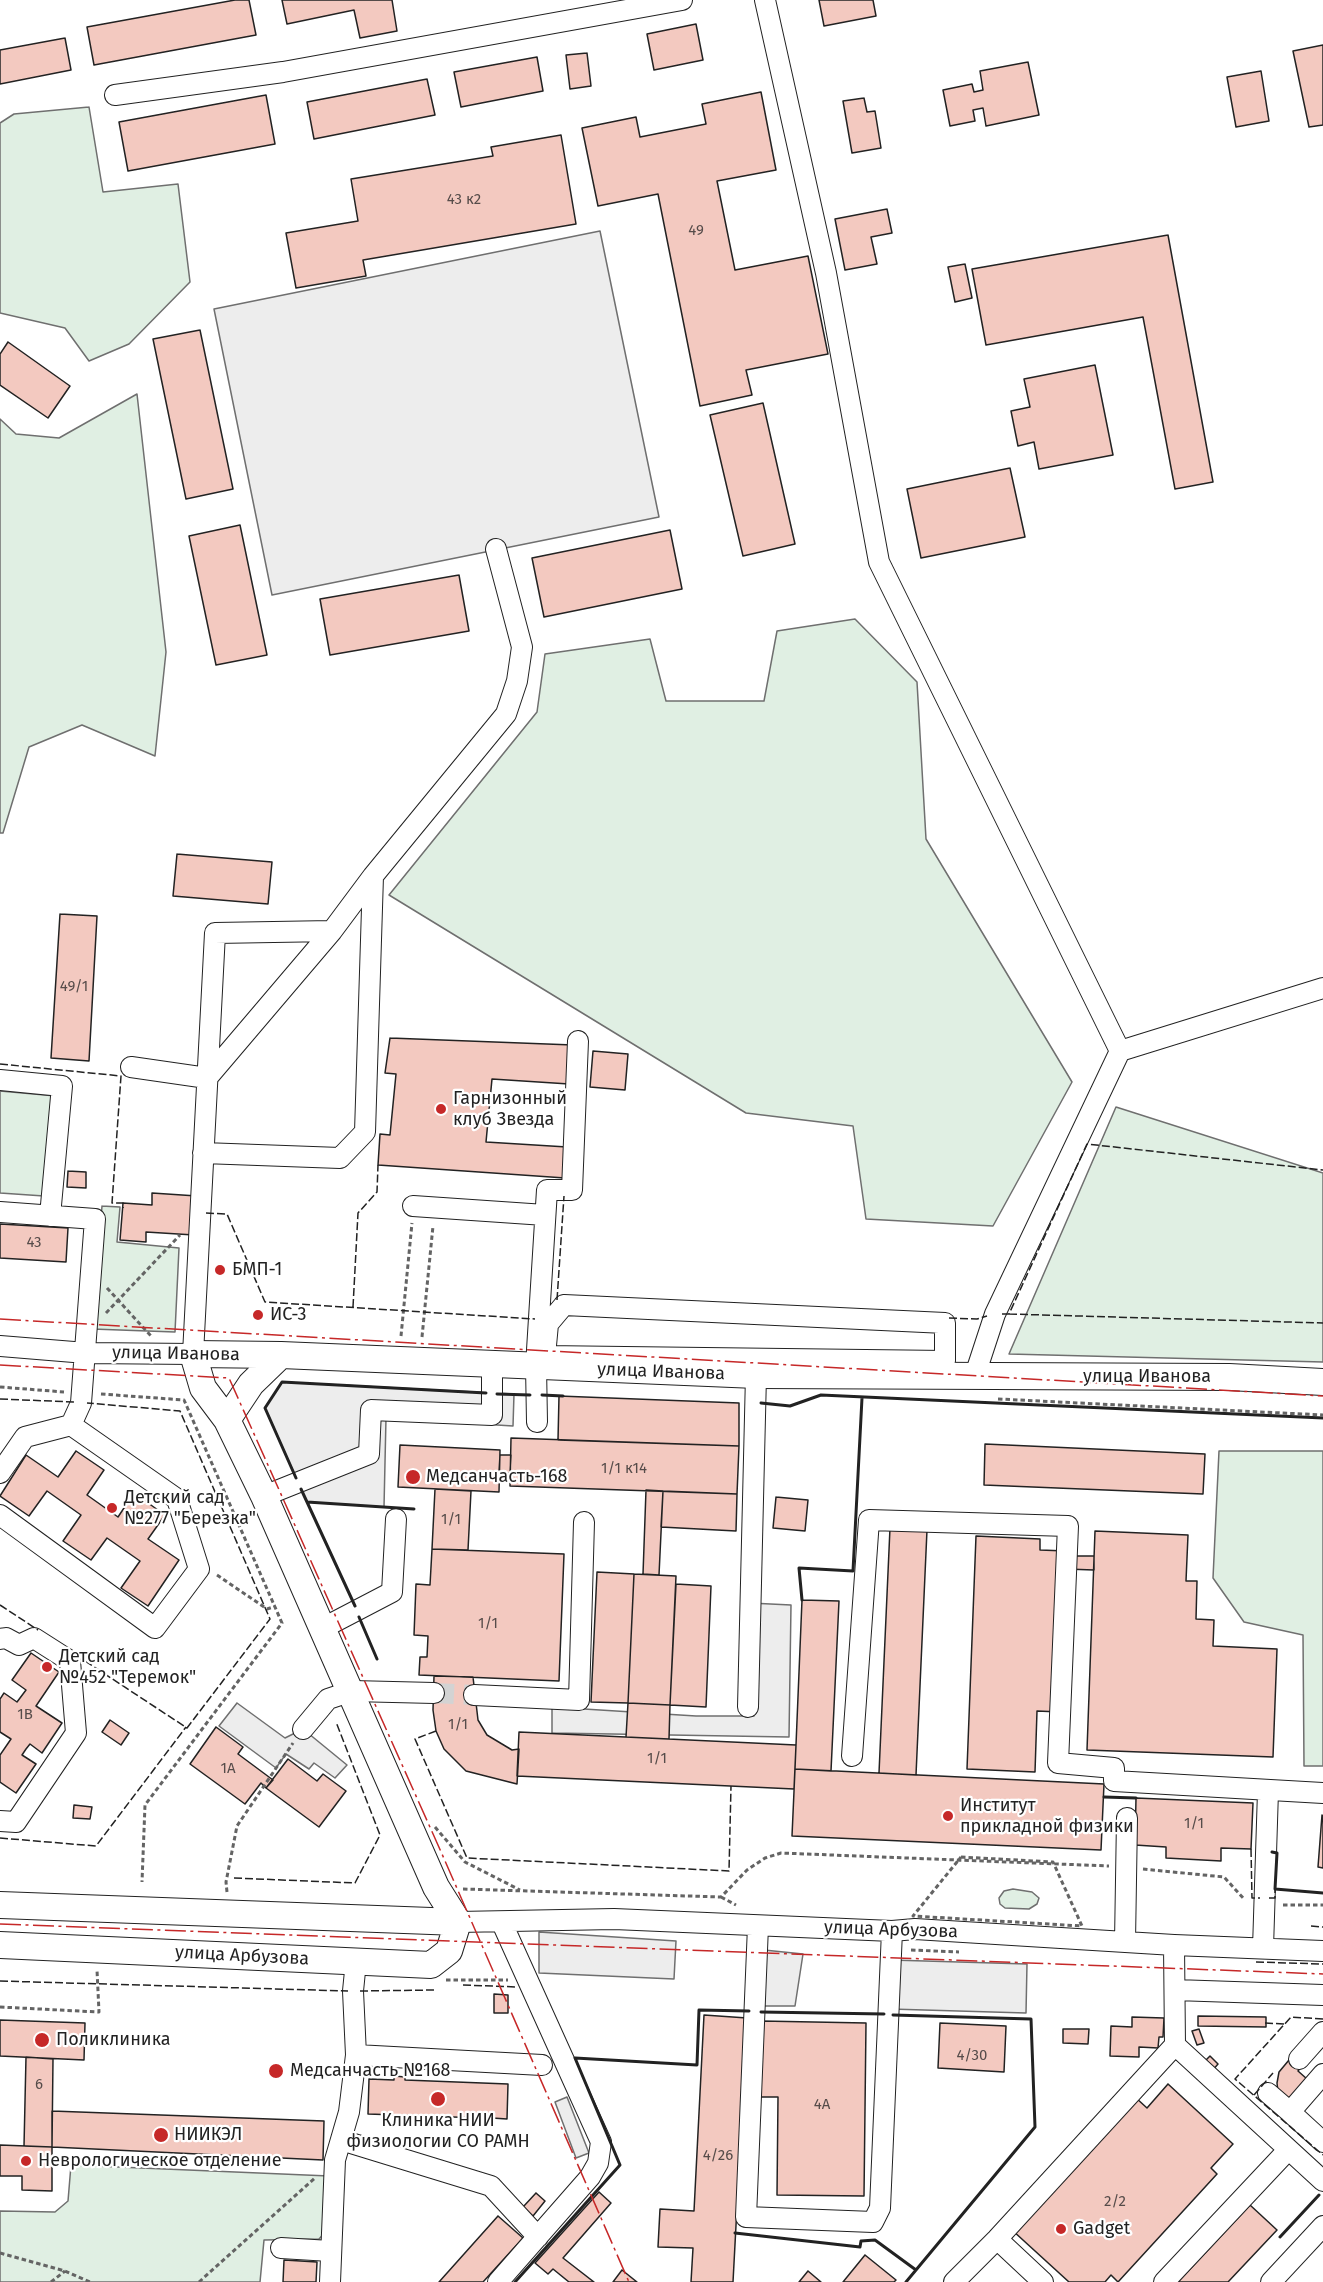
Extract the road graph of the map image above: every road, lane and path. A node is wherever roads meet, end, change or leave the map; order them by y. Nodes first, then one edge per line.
1 (682, 0) edge
2 (765, 0) edge
3 (115, 95) dead end
4 (496, 549) dead end
5 (373, 876) junction
6 (332, 931) junction
7 (1323, 988) edge
8 (578, 1041) dead end
9 (1120, 1051) junction
10 (131, 1067) dead end
11 (207, 1078) junction
12 (0, 1080) edge
13 (203, 1153) junction
14 (413, 1206) joint
15 (435, 1207) junction
16 (0, 1212) edge
17 (545, 1215) junction
18 (50, 1216) junction
19 (181, 1234) dead end
20 (91, 1271) junction
21 (118, 1299) junction
22 (548, 1324) joint
23 (401, 1336) dead end
24 (422, 1337) dead end
25 (155, 1340) dead end
26 (86, 1344) junction
27 (0, 1346) edge
28 (192, 1354) junction
29 (281, 1355) junction
30 (492, 1364) junction
31 (536, 1366) junction
32 (756, 1375) junction
33 (974, 1378) junction
34 (1323, 1382) edge
35 (996, 1399) dead end
36 (184, 1400) dead end
37 (1323, 1415) edge
38 (227, 1420) junction
39 (537, 1422) dead end
40 (71, 1425) junction
41 (0, 1473) edge
42 (264, 1496) junction
43 (0, 1515) edge
44 (396, 1519) dead end
45 (585, 1522) dead end
46 (197, 1562) junction
47 (276, 1606) junction
48 (323, 1628) junction
49 (0, 1639) edge
50 (352, 1690) junction
51 (434, 1693) tunnel mouth
52 (474, 1695) tunnel mouth
53 (748, 1707) dead end
54 (303, 1730) joint
55 (852, 1756) dead end
56 (1268, 1791) junction
57 (1323, 1793) edge
58 (1127, 1818) dead end
59 (0, 1821) edge
60 (433, 1826) dead end
61 (1127, 1867) junction
62 (142, 1882) dead end
63 (453, 1888) dead end
64 (522, 1891) junction
65 (1264, 1904) junction
66 (0, 1905) edge
67 (1323, 1905) edge
68 (230, 1915) junction
69 (458, 1922) junction
70 (502, 1923) junction
71 (758, 1926) junction
72 (1082, 1926) joint
73 (892, 1931) junction
74 (1125, 1942) junction
75 (1174, 1945) junction
76 (0, 1946) edge
77 (1263, 1948) junction
78 (1323, 1951) edge
79 (356, 1961) junction
80 (97, 1971) dead end
81 (444, 1980) dead end
82 (528, 1980) junction
83 (1175, 1990) junction
84 (1323, 1995) edge
85 (0, 2007) edge
86 (1323, 2032) edge
87 (1175, 2046) junction
88 (356, 2055) junction
89 (1299, 2059) dead end
90 (542, 2065) dead end
91 (1323, 2074) edge
92 (1268, 2093) dead end
93 (1290, 2112) junction
94 (341, 2140) junction
95 (1323, 2142) edge
96 (1288, 2150) junction
97 (335, 2160) junction
98 (1323, 2181) edge
99 (1323, 2226) edge
100 (538, 2237) junction
101 (997, 2239) junction
102 (281, 2248) dead end
103 (330, 2251) junction
104 (0, 2253) edge
105 (65, 2271) junction
106 (51, 2282) edge
107 (90, 2282) edge
108 (199, 2282) edge
109 (330, 2282) edge
110 (498, 2282) edge
111 (954, 2282) edge
112 (1043, 2282) edge
113 (1164, 2282) edge
114 (1271, 2282) edge

1 - 3 street
2 - 9 street
4 - 5 street
5 - 6 street
5 - 13 street
6 - 11 street
6 - 11 street
7 - 9 street
8 - 17 street
9 - 33 street
10 - 11 street
11 - 13 street
12 - 18 street
13 - 28 street
14 - 15 street
14 - 23 path
15 - 17 street
15 - 24 path
16 - 18 street
17 - 31 street
18 - 20 street
19 - 21 path
20 - 21 path
20 - 26 street
21 - 25 path
21 - 26 path
22 - 22 street
26 - 27 street, улица Иванова
26 - 28 street, улица Иванова
26 - 40 street
28 - 29 main road, улица Иванова
28 - 38 main road
29 - 30 main road, улица Иванова
29 - 38 main road
30 - 31 main road, улица Иванова
30 - 42 street
31 - 32 main road, улица Иванова
31 - 39 street
32 - 33 main road, улица Иванова
32 - 53 street
33 - 34 main road, улица Иванова
35 - 37 path
36 - 47 path
38 - 42 main road
40 - 41 street
40 - 46 street
42 - 48 main road
43 - 46 street
44 - 48 street
45 - 52 street
46 - 47 path
47 - 62 path
48 - 50 main road
49 - 59 street
50 - 51 street
50 - 54 street
50 - 69 main road
54 - 68 path
55 - 56 street
56 - 57 street
56 - 65 street
58 - 61 street
60 - 64 path
61 - 64 path
61 - 65 path
61 - 74 street
63 - 64 path
65 - 67 path
65 - 77 street
66 - 68 main road, улица Арбузова
68 - 69 main road, улица Арбузова
69 - 70 street, улица Арбузова
69 - 79 main road, улица Арбузова
70 - 71 street, улица Арбузова
70 - 82 street
71 - 73 street, улица Арбузова
71 - 73 street
72 - 72 path
73 - 74 street, улица Арбузова
74 - 75 street, улица Арбузова
75 - 77 street, улица Арбузова
75 - 83 street
76 - 79 main road, улица Арбузова
77 - 78 street, улица Арбузова
79 - 88 street
80 - 85 path
81 - 82 path
82 - 100 street
83 - 84 street
83 - 87 street
86 - 89 street
87 - 96 street
87 - 101 street
88 - 90 street
88 - 94 street
91 - 93 street
92 - 93 street
93 - 95 street
94 - 97 street
94 - 100 street
96 - 98 street
96 - 113 street
97 - 103 street
97 - 108 path
99 - 114 street
100 - 110 street
101 - 111 street
101 - 112 street
102 - 103 street
103 - 109 street
104 - 105 path
105 - 106 path
105 - 107 path

